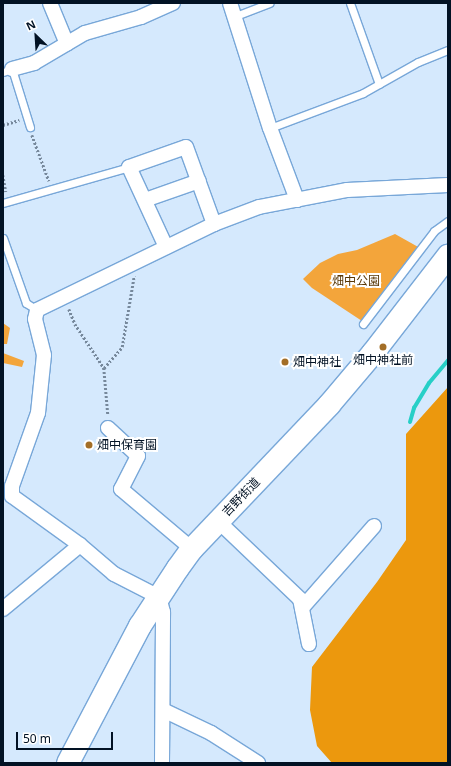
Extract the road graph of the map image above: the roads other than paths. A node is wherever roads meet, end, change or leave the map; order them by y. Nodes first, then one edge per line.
1 (50, 3) edge
2 (173, 3) edge
3 (230, 3) edge
4 (269, 3) edge
5 (350, 3) edge
6 (233, 17) junction
7 (67, 44) junction
8 (448, 50) edge
9 (7, 70) edge
10 (379, 84) junction
11 (30, 127) road end
12 (270, 128) junction
13 (129, 166) junction
14 (199, 181) junction
15 (448, 185) edge
16 (145, 200) junction
17 (297, 200) junction
18 (6, 203) edge
19 (448, 221) edge
20 (214, 224) junction
21 (3, 238) edge
22 (166, 247) junction
23 (448, 256) edge
24 (37, 310) junction
25 (363, 324) dead end
26 (108, 428) road end
27 (8, 496) edge
28 (218, 521) junction
29 (374, 526) dead end
30 (80, 545) junction
31 (192, 548) junction
32 (159, 597) junction
33 (302, 608) junction
34 (3, 609) edge
35 (309, 644) dead end
36 (163, 710) junction
37 (68, 763) edge
38 (162, 763) edge
39 (258, 763) edge

1 - 7 street
2 - 7 street
3 - 6 street
4 - 6 lane
5 - 10 lane
6 - 12 street
7 - 9 street
8 - 10 lane
9 - 11 lane
10 - 12 lane
12 - 17 street
13 - 14 street
13 - 16 street
13 - 18 lane
14 - 16 street
14 - 20 street
15 - 17 street
16 - 22 street
17 - 20 street
19 - 25 lane
20 - 22 street
21 - 24 lane
22 - 24 street
23 - 28 main road, 吉野街道
24 - 27 street
26 - 31 street
27 - 30 street
28 - 31 main road, 吉野街道
28 - 33 street
29 - 33 street
30 - 32 street
30 - 34 street
31 - 32 main road, 吉野街道
32 - 36 street
32 - 37 main road, 吉野街道
33 - 35 street
36 - 38 street
36 - 39 street

